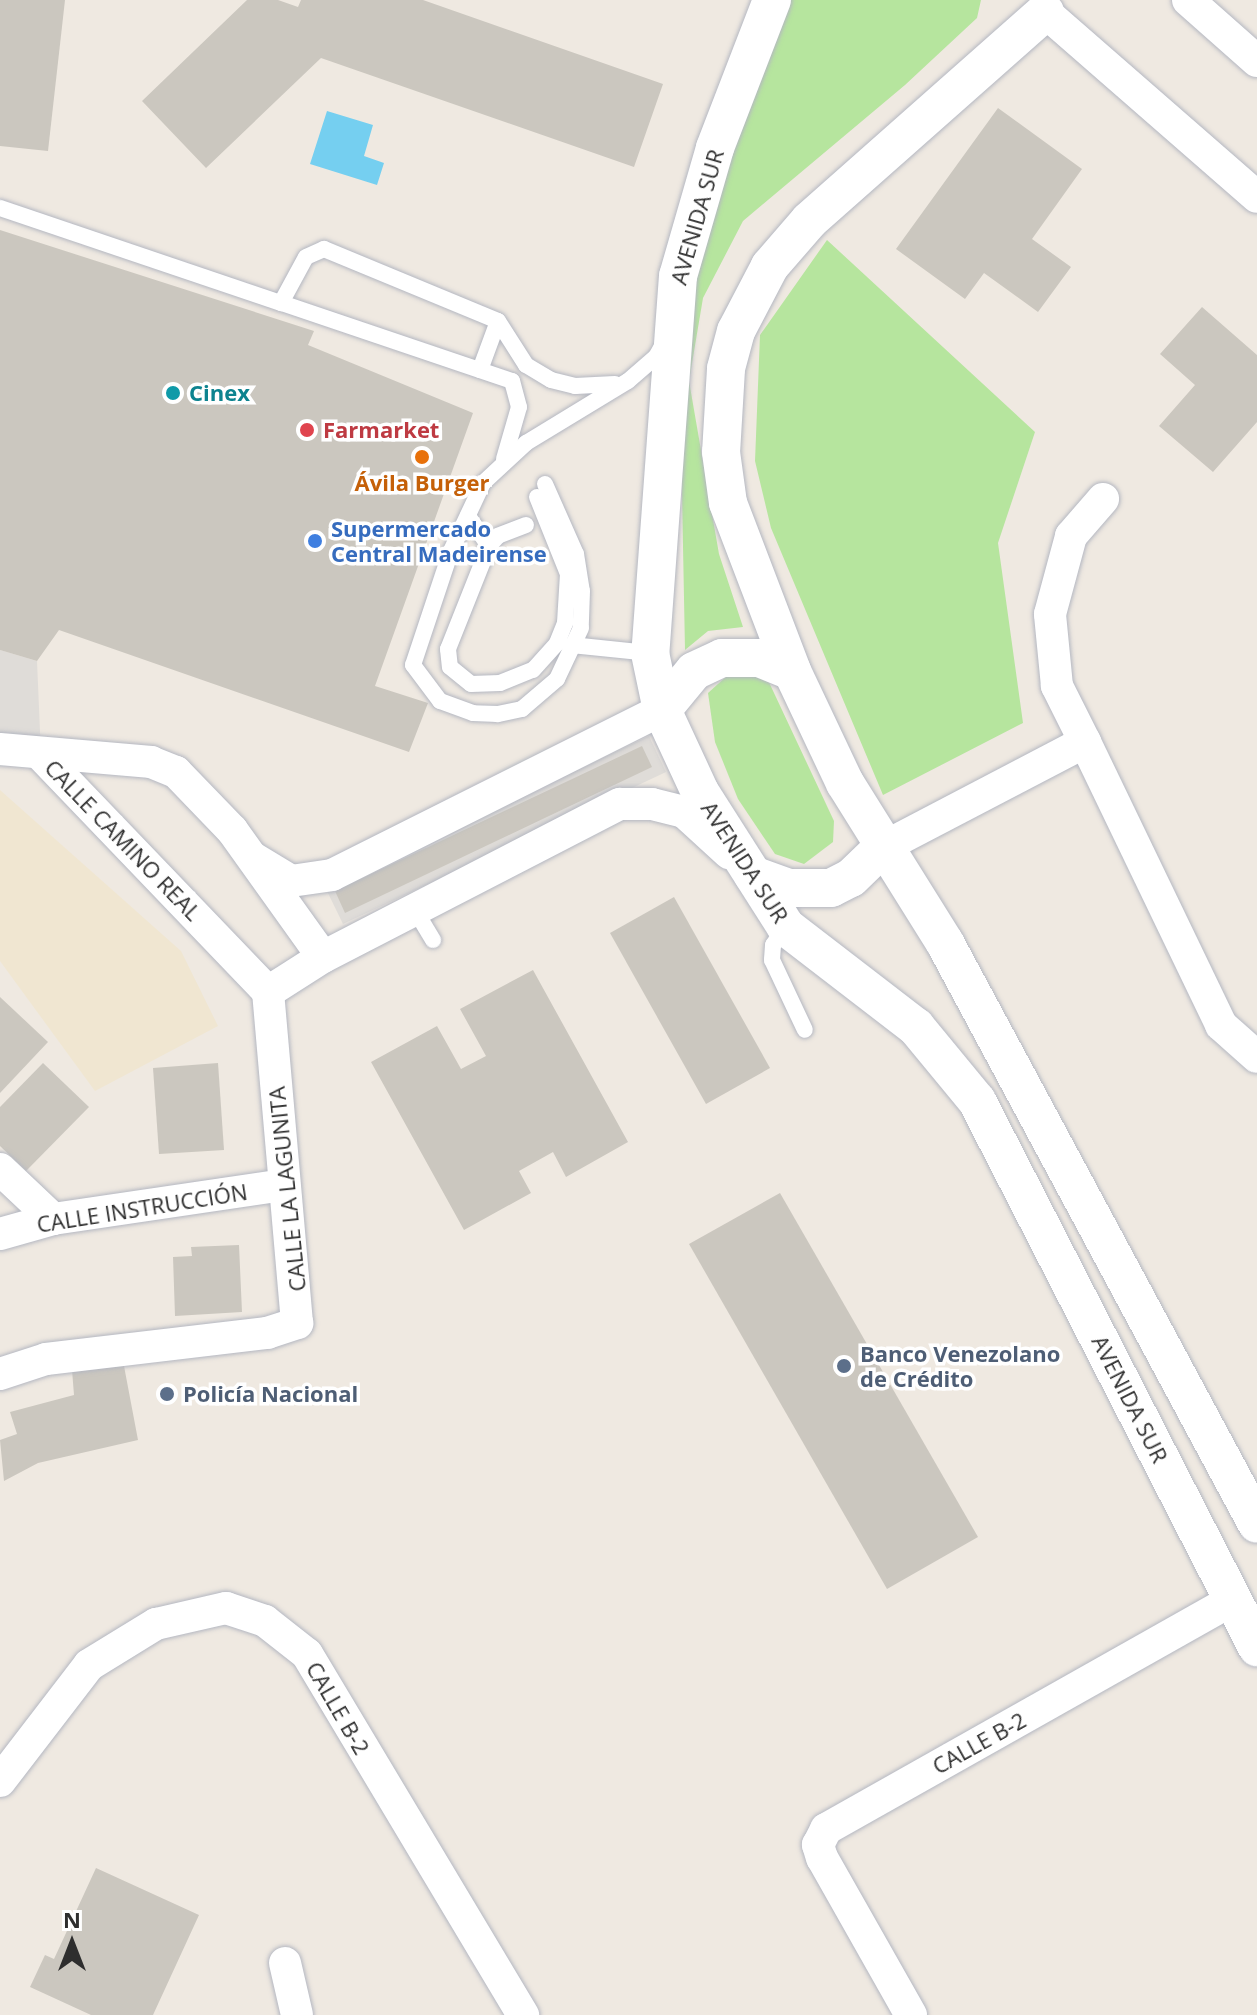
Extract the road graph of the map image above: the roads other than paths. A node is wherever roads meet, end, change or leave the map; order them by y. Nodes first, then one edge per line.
1 (772, 0) edge
2 (1188, 0) edge
3 (1040, 4) edge
4 (1257, 61) edge
5 (1257, 197) edge
6 (0, 208) edge
7 (281, 303) junction
8 (498, 321) junction
9 (671, 329) junction
10 (480, 370) junction
11 (628, 381) junction
12 (503, 460) junction
13 (1103, 499) dead end
14 (468, 516) junction
15 (526, 525) dead end
16 (489, 546) junction
17 (572, 645) junction
18 (650, 653) junction
19 (792, 671) junction
20 (662, 710) junction
21 (1085, 742) junction
22 (0, 749) edge
23 (41, 755) junction
24 (882, 848) junction
25 (253, 858) junction
26 (753, 875) junction
27 (415, 910) junction
28 (786, 927) junction
29 (433, 940) dead end
30 (323, 957) junction
31 (268, 992) junction
32 (805, 1030) dead end
33 (1257, 1057) edge
34 (0, 1169) edge
35 (284, 1185) junction
36 (53, 1219) junction
37 (0, 1234) edge
38 (0, 1374) edge
39 (1257, 1524) edge
40 (1233, 1600) junction
41 (1257, 1647) edge
42 (0, 1781) edge
43 (285, 1963) dead end
44 (297, 2015) edge
45 (523, 2015) edge
46 (911, 2015) edge

1 - 9 street, AVENIDA SUR
2 - 4 street
3 - 5 street
3 - 19 street
6 - 7 lane
7 - 8 lane
7 - 10 lane
8 - 10 lane
8 - 11 lane
9 - 11 lane
9 - 18 street, AVENIDA SUR
10 - 12 lane
11 - 12 lane
12 - 14 lane
13 - 21 street
14 - 16 lane
14 - 17 lane
15 - 16 lane
16 - 17 lane
17 - 18 lane
18 - 20 street, AVENIDA SUR
19 - 20 street
19 - 24 street
20 - 25 street, CALLE CAMINO REAL
20 - 26 street, AVENIDA SUR
21 - 24 street
21 - 33 street
22 - 23 street
23 - 25 street, CALLE CAMINO REAL
23 - 31 street, CALLE CAMINO REAL
24 - 26 street
24 - 39 street
25 - 30 street, CALLE CAMINO REAL
26 - 27 street
26 - 28 street, AVENIDA SUR
27 - 29 lane
27 - 30 street
28 - 32 lane
28 - 40 street, AVENIDA SUR
30 - 31 street
31 - 35 street, CALLE LA LAGUNITA
34 - 36 street
35 - 36 street, CALLE INSTRUCCIÓN
35 - 38 street, CALLE LA LAGUNITA
36 - 37 street, CALLE INSTRUCCIÓN
40 - 41 street, AVENIDA SUR
40 - 46 street, CALLE B-2
42 - 45 street, CALLE B-2
43 - 44 street

